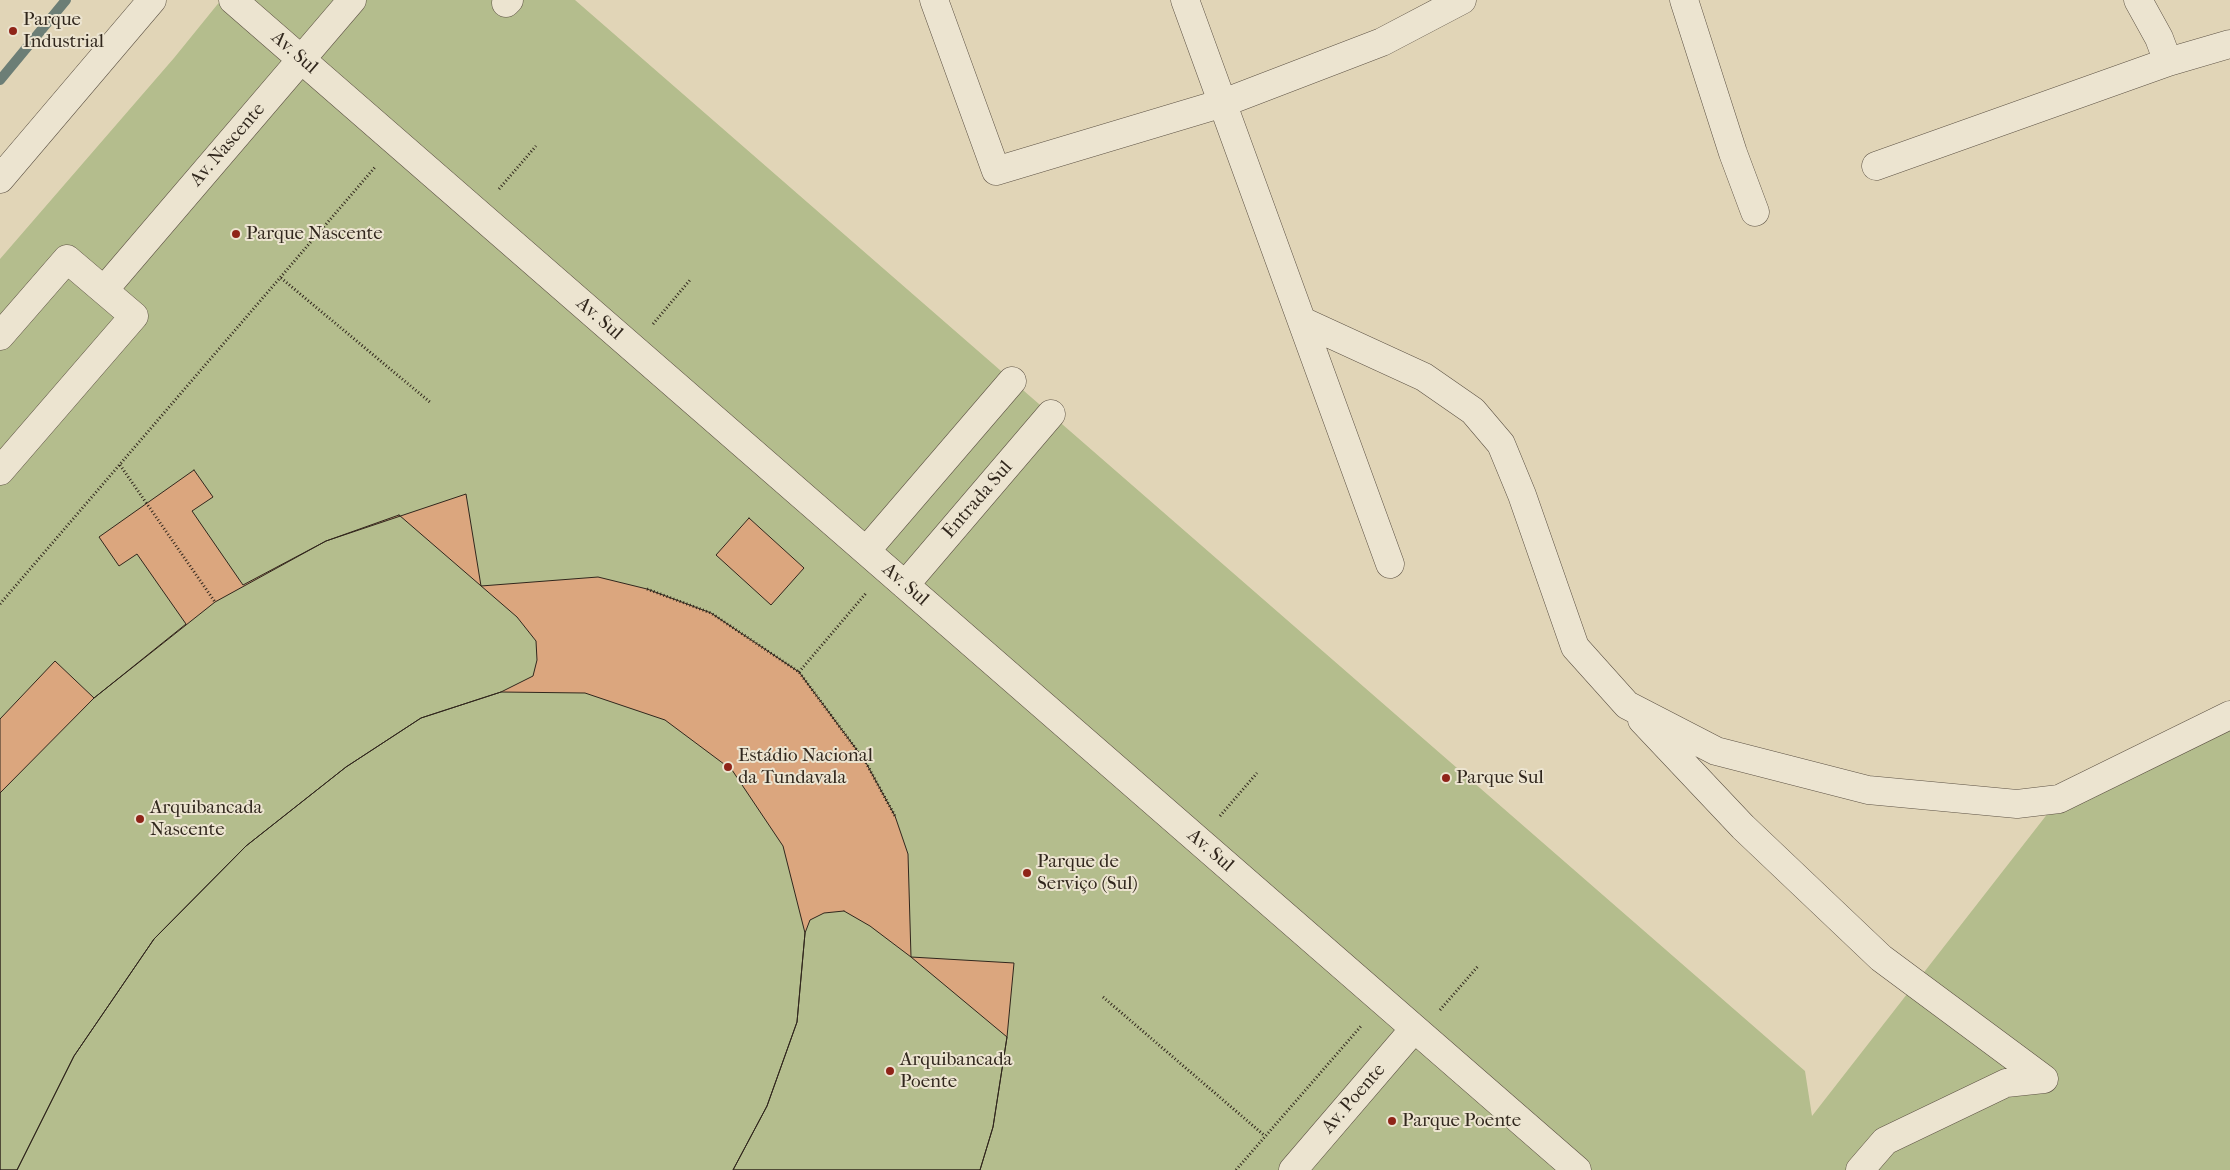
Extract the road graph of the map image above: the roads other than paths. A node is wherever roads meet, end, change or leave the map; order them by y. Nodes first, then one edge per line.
1 (152, 0) edge
2 (233, 0) edge
3 (352, 0) edge
4 (934, 0) edge
5 (1185, 0) edge
6 (1462, 0) edge
7 (1684, 0) edge
8 (2138, 0) edge
9 (2230, 44) edge
10 (301, 60) junction
11 (2168, 62) junction
12 (1223, 103) junction
13 (1876, 166) dead end
14 (0, 179) edge
15 (1755, 212) dead end
16 (104, 290) junction
17 (1302, 321) junction
18 (0, 336) edge
19 (1012, 381) dead end
20 (1051, 414) dead end
21 (0, 471) edge
22 (866, 551) junction
23 (1390, 564) dead end
24 (896, 577) junction
25 (1627, 705) junction
26 (2230, 715) edge
27 (1417, 1031) junction
28 (1293, 1170) edge
29 (1577, 1170) edge
30 (1860, 1170) edge

1 - 14 street
2 - 10 street, Av. Sul
3 - 10 street, Av. Nascente
4 - 12 street
5 - 12 street
6 - 12 street
7 - 15 street
8 - 11 street
9 - 11 street
10 - 16 street, Av. Nascente
10 - 22 street, Av. Sul
11 - 13 street
12 - 17 street
16 - 18 street
16 - 21 street
17 - 23 street
17 - 25 street
19 - 22 street
20 - 24 street, Entrada Sul
22 - 24 street, Av. Sul
24 - 27 street, Av. Sul
25 - 26 street
25 - 30 street
27 - 28 street, Av. Poente
27 - 29 street, Av. Sul

